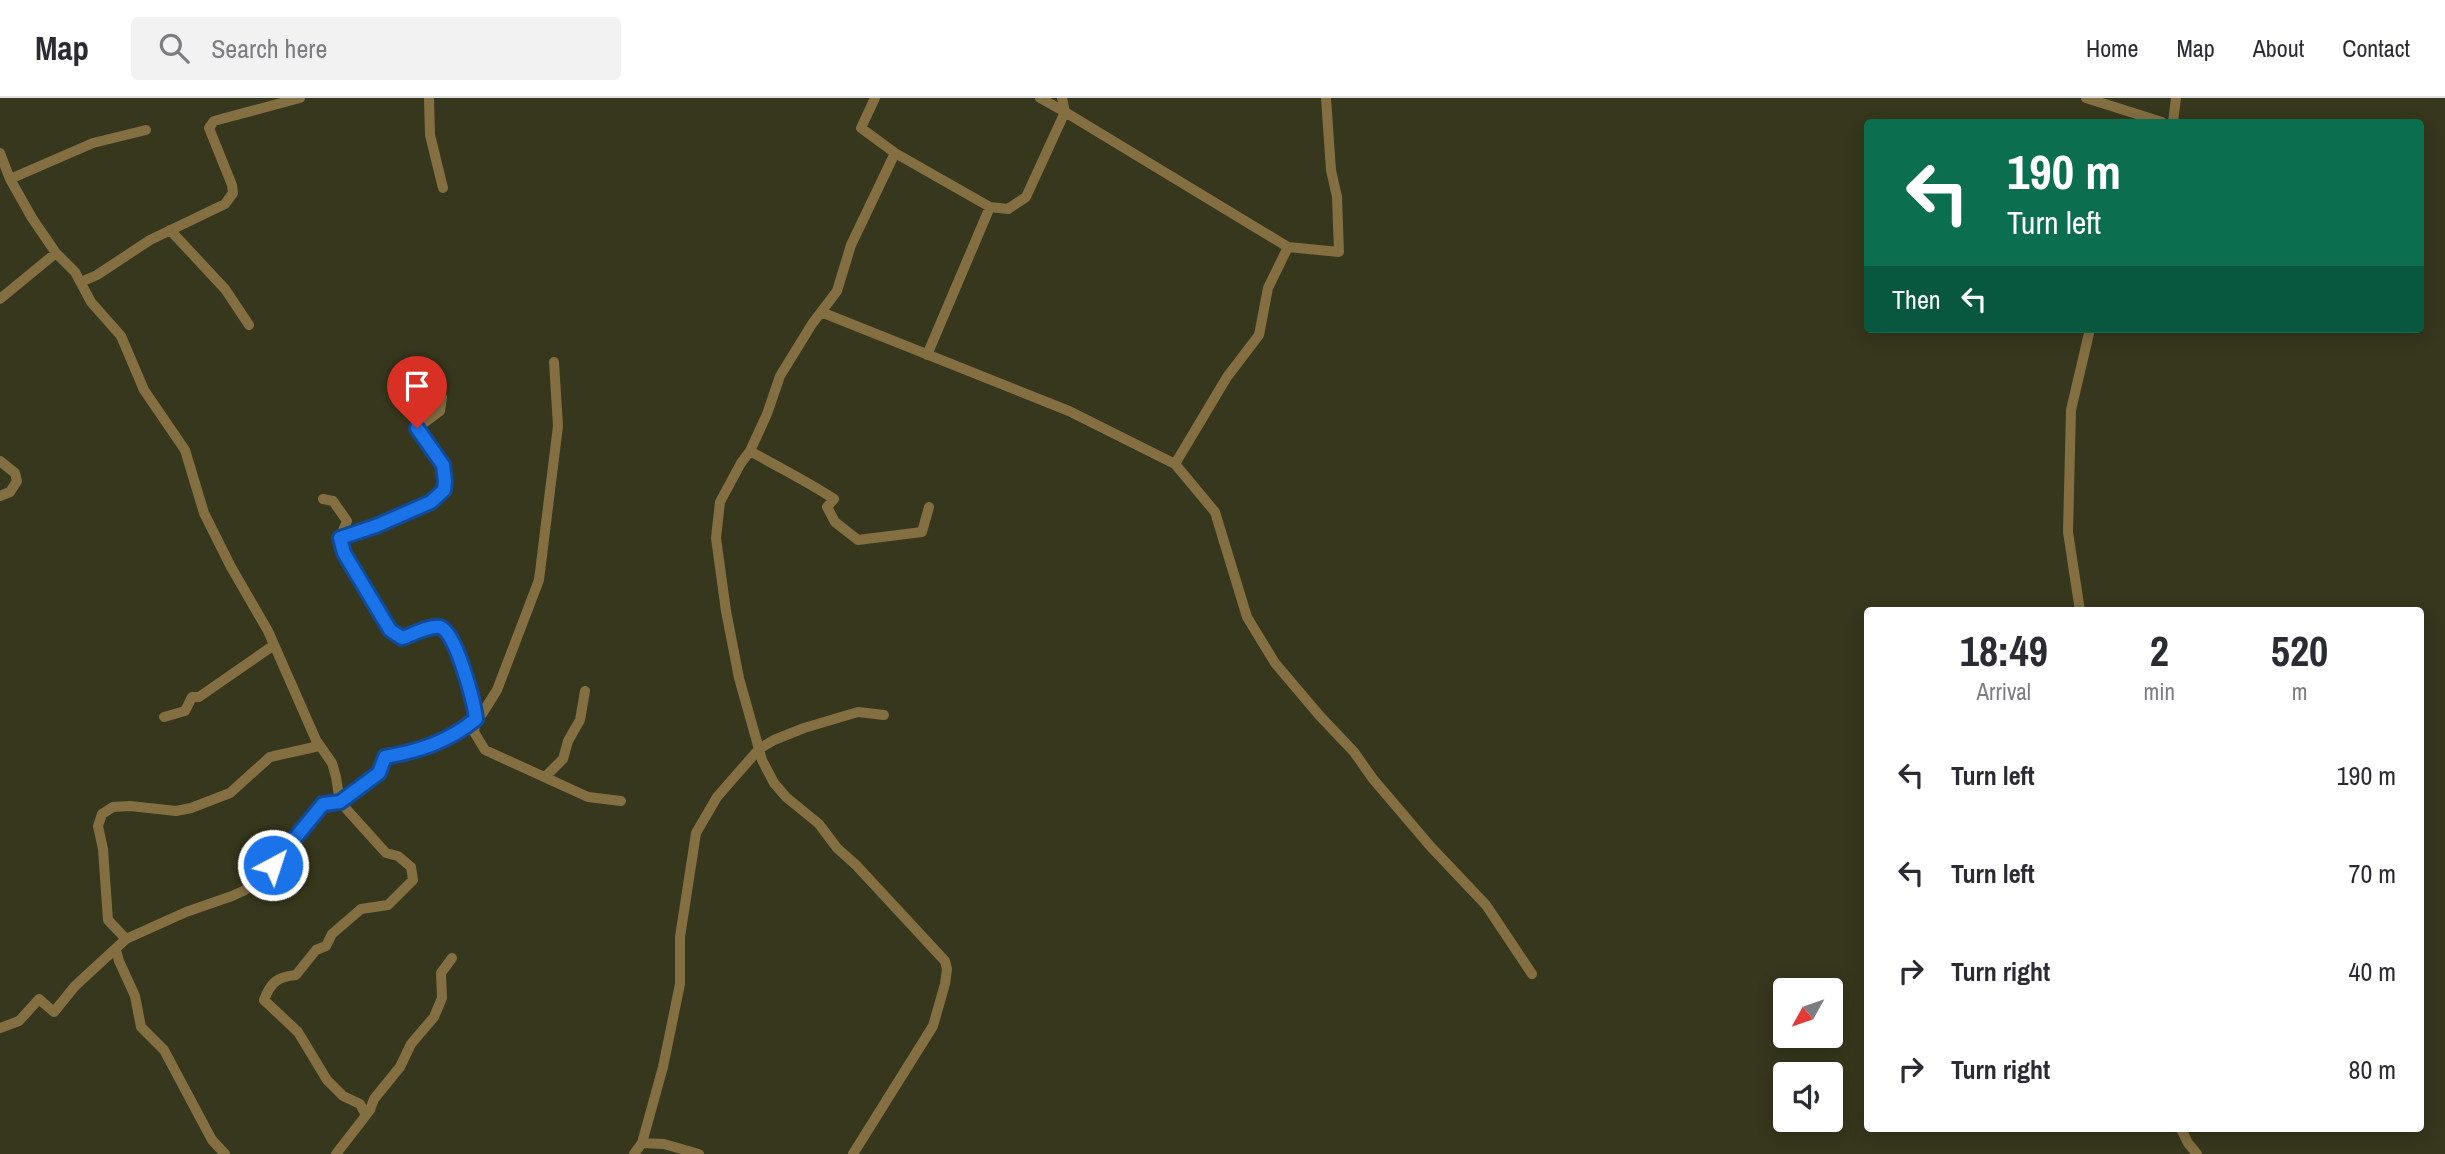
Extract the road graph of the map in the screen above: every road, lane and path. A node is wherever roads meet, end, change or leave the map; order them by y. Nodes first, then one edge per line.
1 (300, 98) edge
2 (429, 98) edge
3 (875, 98) edge
4 (1040, 98) edge
5 (1062, 98) edge
6 (1326, 98) edge
7 (2086, 98) edge
8 (2176, 98) edge
9 (1065, 112) junction
10 (2152, 119) edge
11 (2173, 119) edge
12 (146, 130) dead end
13 (0, 153) edge
14 (895, 153) junction
15 (10, 179) junction
16 (443, 188) dead end
17 (990, 207) junction
18 (170, 230) junction
19 (1288, 247) junction
20 (56, 253) junction
21 (81, 282) junction
22 (0, 299) edge
23 (821, 312) junction
24 (249, 325) dead end
25 (2089, 333) edge
26 (927, 355) junction
27 (554, 362) dead end
28 (442, 397) dead end
29 (750, 451) junction
30 (0, 461) edge
31 (1175, 464) junction
32 (0, 496) edge
33 (323, 499) dead end
34 (929, 508) dead end
35 (340, 538) junction
36 (2079, 607) edge
37 (274, 645) junction
38 (585, 691) dead end
39 (884, 715) dead end
40 (164, 717) dead end
41 (476, 719) junction
42 (319, 746) junction
43 (759, 749) junction
44 (545, 777) junction
45 (621, 801) dead end
46 (340, 802) junction
47 (126, 939) junction
48 (116, 950) junction
49 (452, 958) dead end
50 (1532, 974) dead end
51 (0, 1028) edge
52 (366, 1115) junction
53 (2182, 1132) edge
54 (642, 1143) junction
55 (225, 1154) edge
56 (336, 1154) edge
57 (634, 1154) edge
58 (699, 1154) edge
59 (853, 1154) edge
60 (2197, 1154) edge

1 - 18 street
2 - 16 street
3 - 14 street
4 - 9 street
5 - 9 street
6 - 19 street
7 - 10 street
8 - 11 street
9 - 17 street
9 - 19 street
12 - 15 street
13 - 15 street
14 - 17 street
14 - 23 street
15 - 20 street
17 - 26 street
18 - 21 street
18 - 24 street
19 - 31 street
20 - 21 street
20 - 22 street
21 - 37 street
23 - 26 street
23 - 29 street
25 - 36 street
26 - 31 street
27 - 41 street
28 - 35 street
29 - 34 street
29 - 43 street
30 - 32 street
31 - 50 street
33 - 35 street
35 - 41 street
37 - 40 street
37 - 42 street
38 - 44 street
39 - 43 street
41 - 44 street
41 - 46 street
42 - 46 street
42 - 47 street
43 - 54 street
43 - 59 street
44 - 45 street
46 - 47 street
46 - 52 street
47 - 48 street
48 - 51 street
48 - 55 street
49 - 52 street
52 - 56 street
53 - 60 street
54 - 57 street
54 - 58 street

